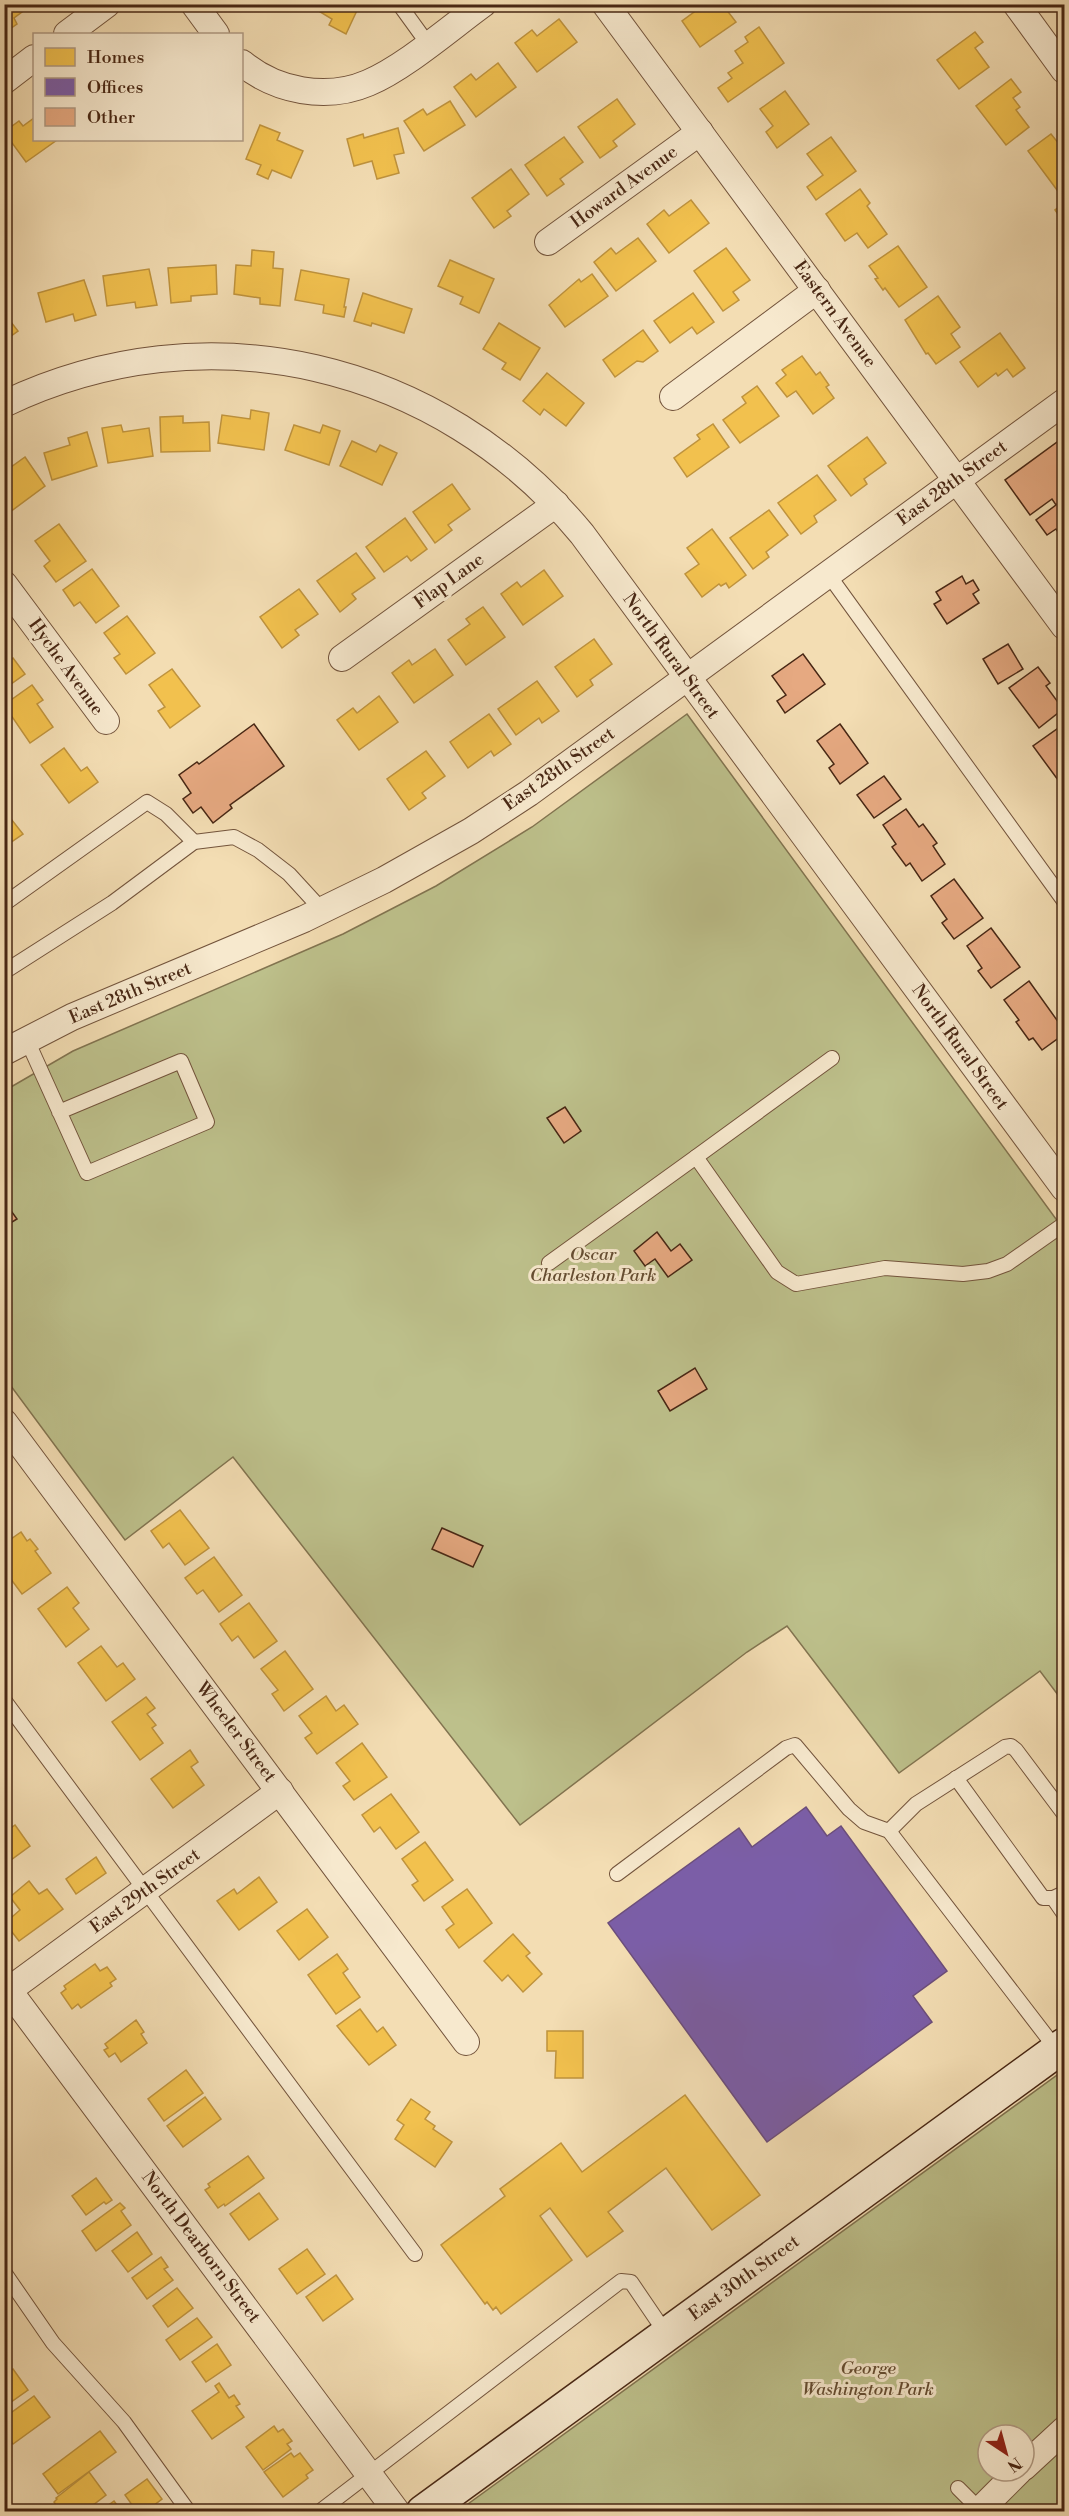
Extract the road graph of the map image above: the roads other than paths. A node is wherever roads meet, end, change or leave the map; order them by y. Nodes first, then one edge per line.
1 (107, 4) edge
2 (194, 4) edge
3 (399, 4) edge
4 (483, 4) edge
5 (605, 4) edge
6 (1016, 4) edge
7 (68, 33) edge
8 (215, 33) edge
9 (428, 44) junction
10 (33, 59) edge
11 (243, 64) edge
12 (1065, 70) edge
13 (4, 81) edge
14 (700, 132) junction
15 (548, 242) dead end
16 (817, 290) junction
17 (673, 397) dead end
18 (1065, 402) edge
19 (4, 404) edge
20 (957, 480) junction
21 (556, 504) junction
22 (828, 574) junction
23 (4, 584) edge
24 (1065, 626) edge
25 (342, 658) dead end
26 (686, 676) junction
27 (106, 721) dead end
28 (194, 842) junction
29 (1065, 901) edge
30 (4, 904) edge
31 (322, 910) junction
32 (4, 972) edge
33 (27, 1040) junction
34 (4, 1052) edge
35 (832, 1058) dead end
36 (59, 1112) junction
37 (696, 1157) junction
38 (1065, 1188) edge
39 (1065, 1224) edge
40 (549, 1263) dead end
41 (4, 1422) edge
42 (4, 1700) edge
43 (956, 1778) junction
44 (280, 1791) junction
45 (1065, 1814) edge
46 (889, 1831) junction
47 (618, 1874) dead end
48 (146, 1890) junction
49 (1059, 1895) edge
50 (1065, 1914) edge
51 (7, 1987) edge
52 (466, 2042) dead end
53 (1061, 2047) edge
54 (415, 2254) dead end
55 (4, 2272) edge
56 (667, 2335) junction
57 (1065, 2430) edge
58 (1036, 2456) edge
59 (370, 2475) junction
60 (1007, 2483) edge
61 (958, 2488) dead end
62 (189, 2511) edge
63 (319, 2511) edge
64 (397, 2511) edge
65 (423, 2511) edge
66 (980, 2511) edge

1 - 7 street
2 - 8 street
3 - 9 lane
4 - 9 street
5 - 14 street, Eastern Avenue
6 - 12 street
9 - 11 street
10 - 13 street
14 - 15 street, Howard Avenue
14 - 16 street, Eastern Avenue
16 - 17 street
16 - 20 street, Eastern Avenue
18 - 20 street, East 28th Street
19 - 21 street, North Rural Street
20 - 22 street, East 28th Street
20 - 24 street, Eastern Avenue
21 - 25 street, Flap Lane
21 - 26 street, North Rural Street
22 - 26 street, East 28th Street
22 - 29 lane
23 - 27 street, Hyche Avenue
26 - 31 street, East 28th Street
26 - 38 street, North Rural Street
28 - 30 lane
28 - 31 lane
28 - 32 lane
31 - 33 street, East 28th Street
33 - 34 street, East 28th Street
33 - 36 lane
35 - 37 lane
36 - 36 lane
37 - 39 lane
37 - 40 lane
41 - 44 street, Wheeler Street
42 - 48 lane
43 - 45 lane
43 - 46 lane
43 - 49 lane
44 - 48 street, East 29th Street
44 - 52 street, Wheeler Street
46 - 47 lane
46 - 53 lane
48 - 51 street, East 29th Street
48 - 54 lane
49 - 50 lane
51 - 59 street, North Dearborn Street
53 - 56 main road, East 30th Street
55 - 62 lane
56 - 59 lane
56 - 65 main road, East 30th Street
57 - 58 street
59 - 63 lane
59 - 64 street, North Dearborn Street
60 - 66 street
61 - 66 lane

